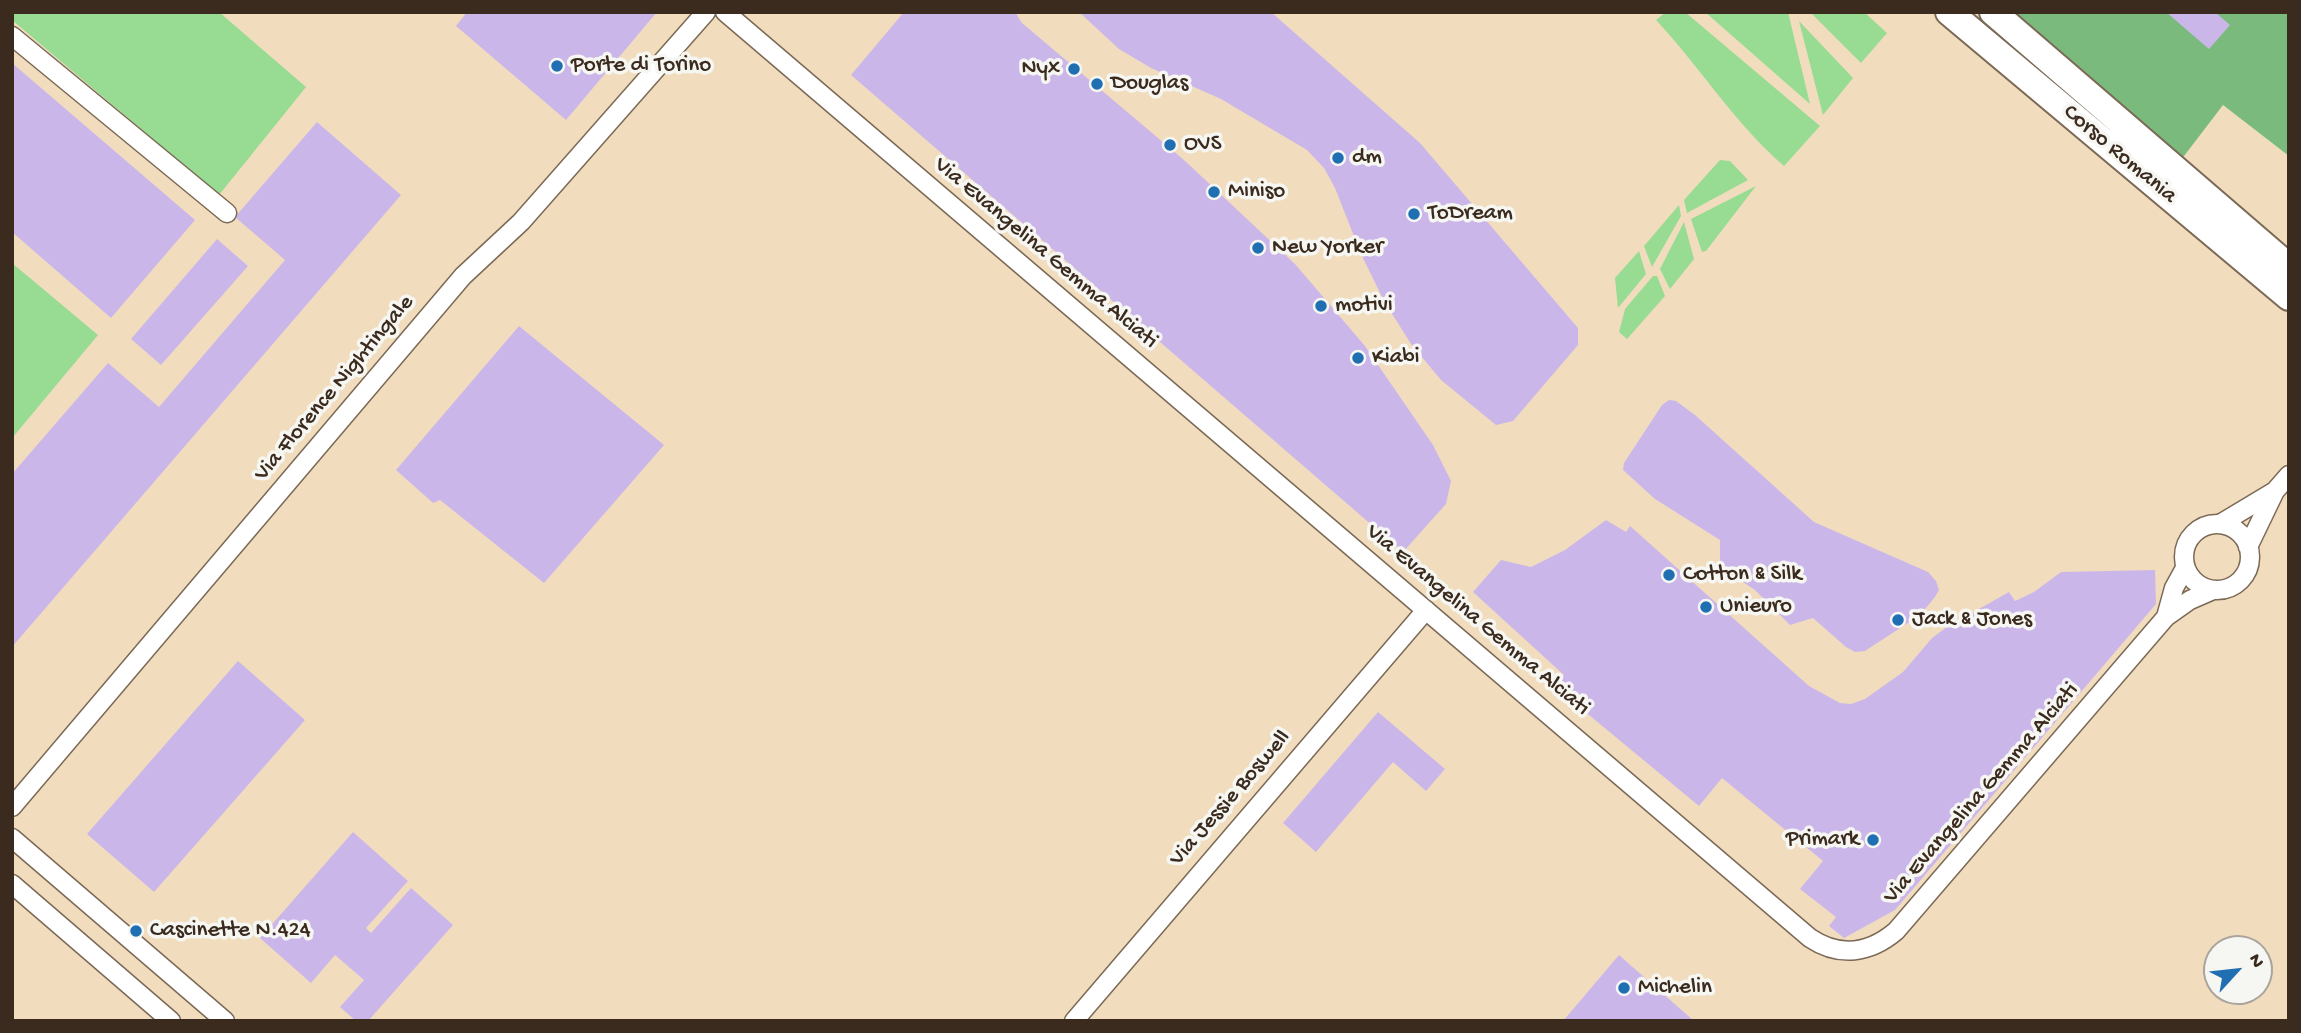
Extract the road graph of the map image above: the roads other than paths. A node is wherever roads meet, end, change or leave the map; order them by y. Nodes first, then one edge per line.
1 (706, 12) edge
2 (725, 12) edge
3 (1949, 12) edge
4 (1993, 12) edge
5 (12, 36) edge
6 (227, 213) dead end
7 (2289, 267) edge
8 (2289, 297) edge
9 (2289, 475) edge
10 (2275, 491) junction
11 (2220, 524) junction
12 (2248, 547) junction
13 (2185, 568) junction
14 (2214, 590) junction
15 (1426, 610) junction
16 (2166, 617) junction
17 (12, 807) edge
18 (12, 838) edge
19 (12, 884) edge
20 (171, 1021) edge
21 (225, 1021) edge
22 (1074, 1021) edge

1 - 17 street, Via Florence Nightingale
2 - 15 street, Via Evangelina Gemma Alciati
3 - 8 main road, Corso Romania
4 - 7 main road, Corso Romania
5 - 6 street
9 - 10 street
10 - 11 street
10 - 12 street
11 - 12 street
11 - 13 street
12 - 14 street
13 - 14 street
13 - 16 street, Via Evangelina Gemma Alciati
14 - 16 street, Via Evangelina Gemma Alciati
15 - 16 street, Via Evangelina Gemma Alciati
15 - 22 street, Via Jessie Boswell
18 - 21 street
19 - 20 street

